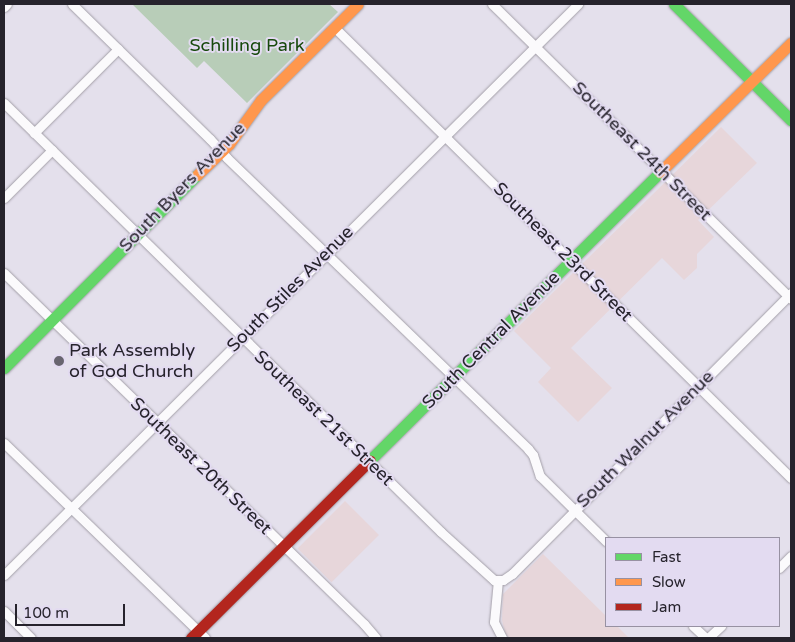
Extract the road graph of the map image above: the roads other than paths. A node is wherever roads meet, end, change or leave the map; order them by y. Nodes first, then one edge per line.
1 (7, 4) edge
2 (72, 4) edge
3 (358, 4) edge
4 (492, 4) edge
5 (578, 4) edge
6 (674, 4) edge
7 (4, 7) edge
8 (334, 27) junction
9 (791, 43) edge
10 (535, 46) junction
11 (118, 49) junction
12 (752, 81) junction
13 (4, 103) edge
14 (791, 120) edge
15 (34, 132) junction
16 (444, 136) junction
17 (52, 150) junction
18 (221, 152) junction
19 (662, 171) junction
20 (4, 198) edge
21 (137, 235) junction
22 (326, 254) junction
23 (572, 260) junction
24 (4, 273) edge
25 (790, 296) edge
26 (52, 320) junction
27 (241, 337) junction
28 (4, 368) edge
29 (453, 377) junction
30 (698, 385) junction
31 (156, 423) junction
32 (4, 442) edge
33 (369, 461) junction
34 (791, 478) edge
35 (70, 508) junction
36 (575, 510) junction
37 (605, 540) edge
38 (284, 546) junction
39 (791, 556) edge
40 (780, 567) edge
41 (4, 575) edge
42 (498, 580) junction
43 (4, 611) edge
44 (694, 627) edge
45 (720, 627) edge
46 (198, 636) edge
47 (500, 636) edge
48 (32, 638) edge
49 (376, 638) edge
50 (707, 638) edge

1 - 7 street
2 - 11 street
3 - 8 main road, South Byers Avenue
4 - 10 street, Southeast 24th Street
5 - 10 street, South Stiles Avenue
6 - 12 main road
8 - 16 street, Southeast 23rd Street
8 - 18 main road, South Byers Avenue
9 - 12 main road, South Central Avenue
10 - 16 street, South Stiles Avenue
10 - 19 street, Southeast 24th Street
11 - 15 street
11 - 18 street
12 - 14 main road
12 - 19 main road, South Central Avenue
13 - 15 street, Southeast 21st Street
15 - 17 street, Southeast 21st Street
16 - 22 street, South Stiles Avenue
16 - 23 street, Southeast 23rd Street
17 - 20 street
17 - 21 street, Southeast 21st Street
18 - 21 main road, South Byers Avenue
18 - 22 street
19 - 23 main road, South Central Avenue
19 - 25 street, Southeast 24th Street
21 - 26 main road, South Byers Avenue
21 - 27 street, Southeast 21st Street
22 - 27 street, South Stiles Avenue
22 - 29 street
23 - 29 main road, South Central Avenue
23 - 30 street, Southeast 23rd Street
24 - 26 street, Southeast 20th Street
25 - 30 street, South Walnut Avenue
26 - 28 main road, South Byers Avenue
26 - 31 street, Southeast 20th Street
27 - 31 street, South Stiles Avenue
27 - 33 street, Southeast 21st Street
29 - 33 main road, South Central Avenue
29 - 36 street
30 - 34 street, Southeast 23rd Street
30 - 36 street, South Walnut Avenue
31 - 35 street, South Stiles Avenue
31 - 38 street, Southeast 20th Street
32 - 35 street
33 - 38 main road, South Central Avenue
33 - 42 street, Southeast 21st Street
35 - 41 street, South Stiles Avenue
35 - 46 street
36 - 37 street
36 - 42 street, South Walnut Avenue
38 - 46 main road, South Central Avenue
38 - 49 street, Southeast 20th Street
39 - 40 street
42 - 47 street
43 - 48 street
44 - 50 street
45 - 50 street

